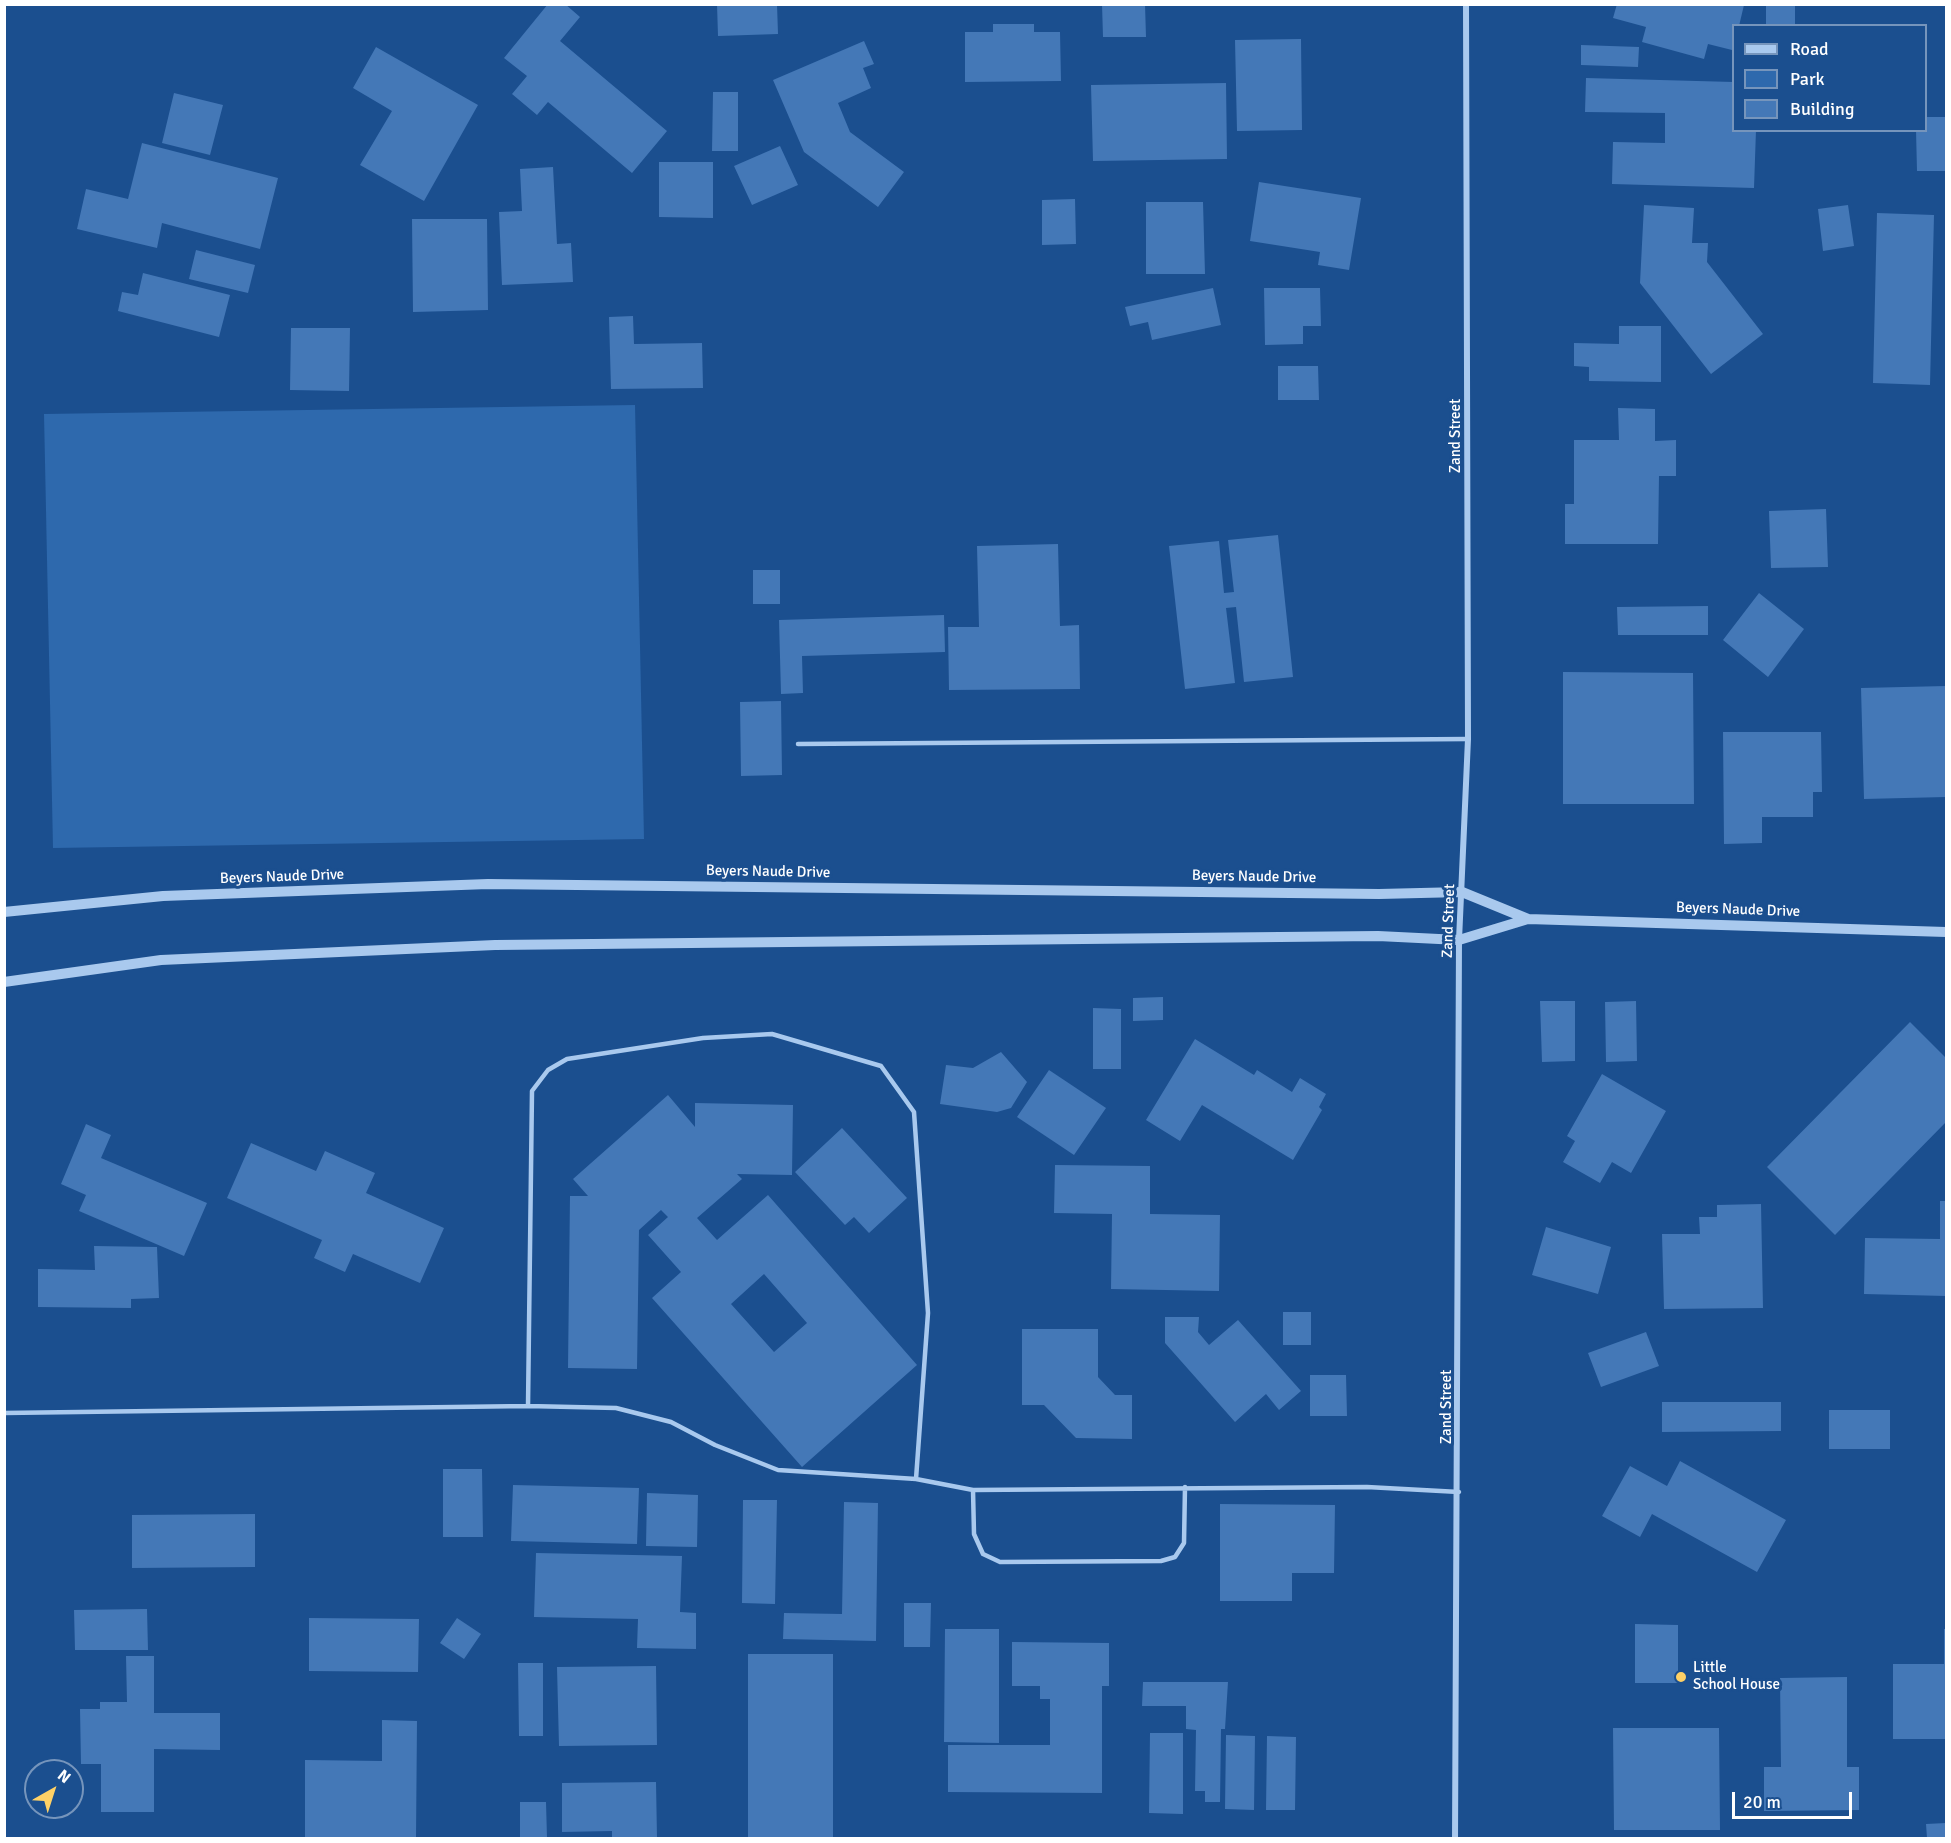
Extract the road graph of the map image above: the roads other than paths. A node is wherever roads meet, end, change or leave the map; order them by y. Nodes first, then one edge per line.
1 (1466, 4) edge
2 (1468, 739) junction
3 (798, 744) dead end
4 (1462, 892) junction
5 (4, 912) edge
6 (1528, 919) junction
7 (1947, 932) edge
8 (1459, 940) junction
9 (4, 982) edge
10 (528, 1406) junction
11 (4, 1413) edge
12 (916, 1479) junction
13 (1185, 1487) junction
14 (973, 1490) junction
15 (1458, 1492) junction
16 (1455, 1839) edge

1 - 2 street, Zand Street
2 - 3 lane
2 - 4 street, Zand Street
4 - 5 street, Beyers Naude Drive
4 - 6 street, Beyers Naude Drive
4 - 8 street, Zand Street
6 - 7 street, Beyers Naude Drive
6 - 8 street, Beyers Naude Drive
8 - 9 street, Beyers Naude Drive
8 - 15 street, Zand Street
10 - 11 lane
10 - 12 lane
10 - 12 lane
12 - 14 lane
13 - 14 lane
13 - 14 lane
13 - 15 lane
15 - 16 street, Zand Street

